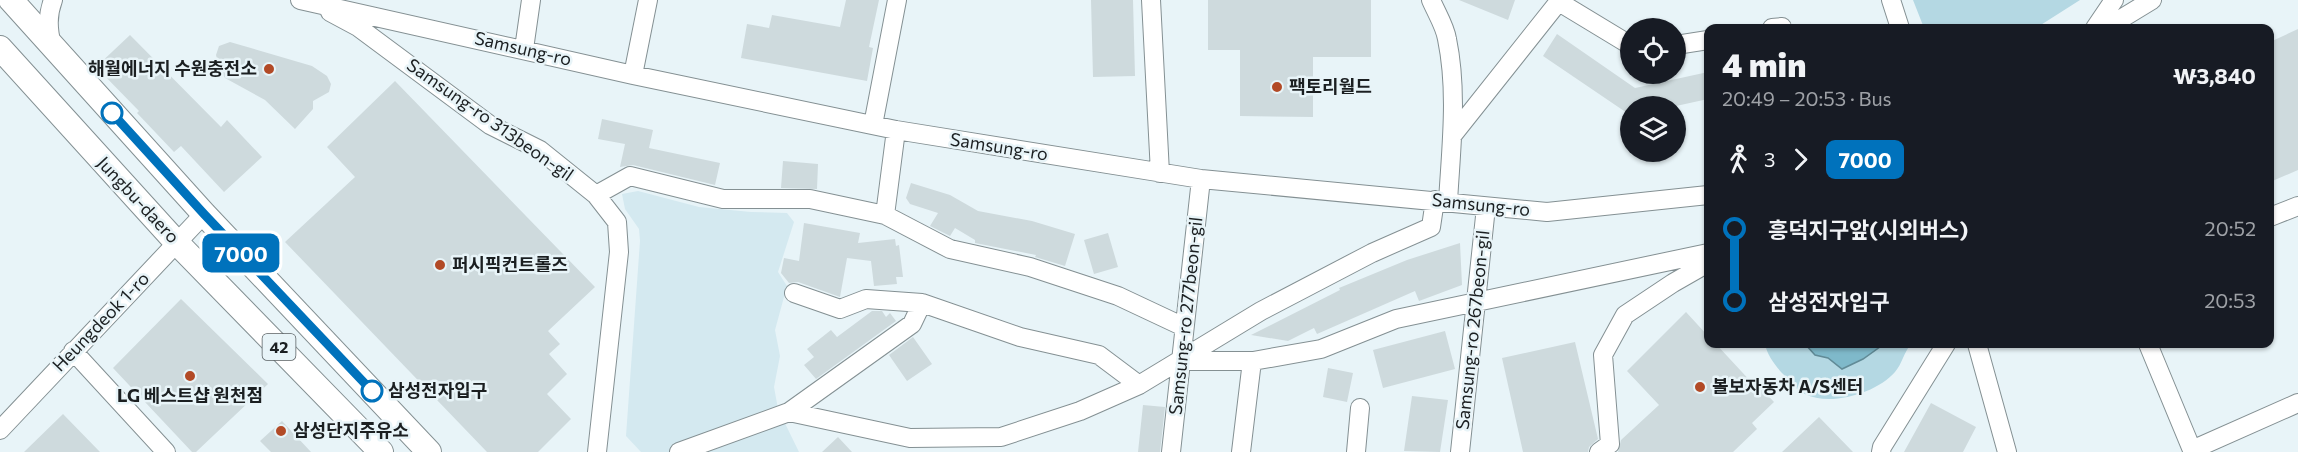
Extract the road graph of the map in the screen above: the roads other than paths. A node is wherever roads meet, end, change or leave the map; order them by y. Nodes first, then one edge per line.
1 (10, 0) edge
2 (54, 0) edge
3 (531, 0) edge
4 (648, 0) edge
5 (897, 0) edge
6 (1151, 0) edge
7 (1431, 0) edge
8 (1891, 0) edge
9 (2114, 0) edge
10 (2152, 0) edge
11 (305, 1) edge
12 (1560, 1) edge
13 (1898, 24) edge
14 (2098, 24) edge
15 (2113, 24) edge
16 (1620, 39) edge
17 (1704, 41) edge
18 (1686, 43) edge
19 (52, 46) junction
20 (0, 48) edge
21 (524, 49) junction
22 (633, 75) junction
23 (873, 125) junction
24 (896, 130) junction
25 (1452, 136) junction
26 (1160, 173) junction
27 (1201, 179) junction
28 (596, 195) junction
29 (1704, 195) edge
30 (1441, 201) junction
31 (2298, 206) edge
32 (1486, 207) junction
33 (204, 214) junction
34 (885, 215) junction
35 (2274, 215) edge
36 (177, 243) junction
37 (1704, 254) edge
38 (1704, 265) edge
39 (794, 293) dead end
40 (1477, 301) junction
41 (922, 303) junction
42 (1184, 327) junction
43 (1944, 348) edge
44 (1978, 348) edge
45 (2150, 348) edge
46 (72, 351) junction
47 (1181, 361) junction
48 (1252, 361) junction
49 (1139, 385) junction
50 (2298, 403) edge
51 (1360, 408) dead end
52 (789, 412) junction
53 (0, 430) edge
54 (166, 452) edge
55 (381, 452) edge
56 (429, 452) edge
57 (597, 452) edge
58 (679, 452) edge
59 (1171, 452) edge
60 (1241, 452) edge
61 (1356, 452) edge
62 (1460, 452) edge
63 (1599, 452) edge
64 (1881, 452) edge
65 (2007, 452) edge

1 - 19 main road, 42
2 - 19 street
3 - 21 street
4 - 22 street
5 - 23 street
6 - 26 street
7 - 25 street
8 - 13 street
9 - 14 street
10 - 15 street
11 - 21 street, Samsung-ro
11 - 28 street, Samsung-ro 313beon-gil
12 - 16 street
12 - 25 street
17 - 18 street
19 - 33 main road, 42
20 - 36 main road, Jungbu-daero / 42
21 - 22 street, Samsung-ro
22 - 23 street, Samsung-ro
23 - 24 street, Samsung-ro
24 - 26 street, Samsung-ro
24 - 34 street
25 - 30 street
26 - 27 street, Samsung-ro
27 - 30 street, Samsung-ro
27 - 42 street, Samsung-ro 277beon-gil
28 - 34 street
28 - 57 street, Samsung-ro 313beon-gil
29 - 32 street, Samsung-ro
30 - 32 street, Samsung-ro
30 - 47 street
31 - 35 street
32 - 40 street, Samsung-ro 267beon-gil
33 - 36 street, Heungdeok 1-ro
33 - 56 main road, 42
34 - 42 street
36 - 46 street, Heungdeok 1-ro
36 - 55 main road, Jungbu-daero / 42
37 - 40 street
38 - 63 street
39 - 41 street
40 - 48 street
40 - 62 street, Samsung-ro 267beon-gil
41 - 49 street
41 - 52 street
42 - 47 street, Samsung-ro 277beon-gil
43 - 64 street
44 - 65 street
45 - 50 street
46 - 53 street, Heungdeok 1-ro
46 - 54 street
47 - 48 street
47 - 49 street
47 - 59 street, Samsung-ro 277beon-gil
48 - 60 street
49 - 52 street
51 - 61 street
52 - 58 street

